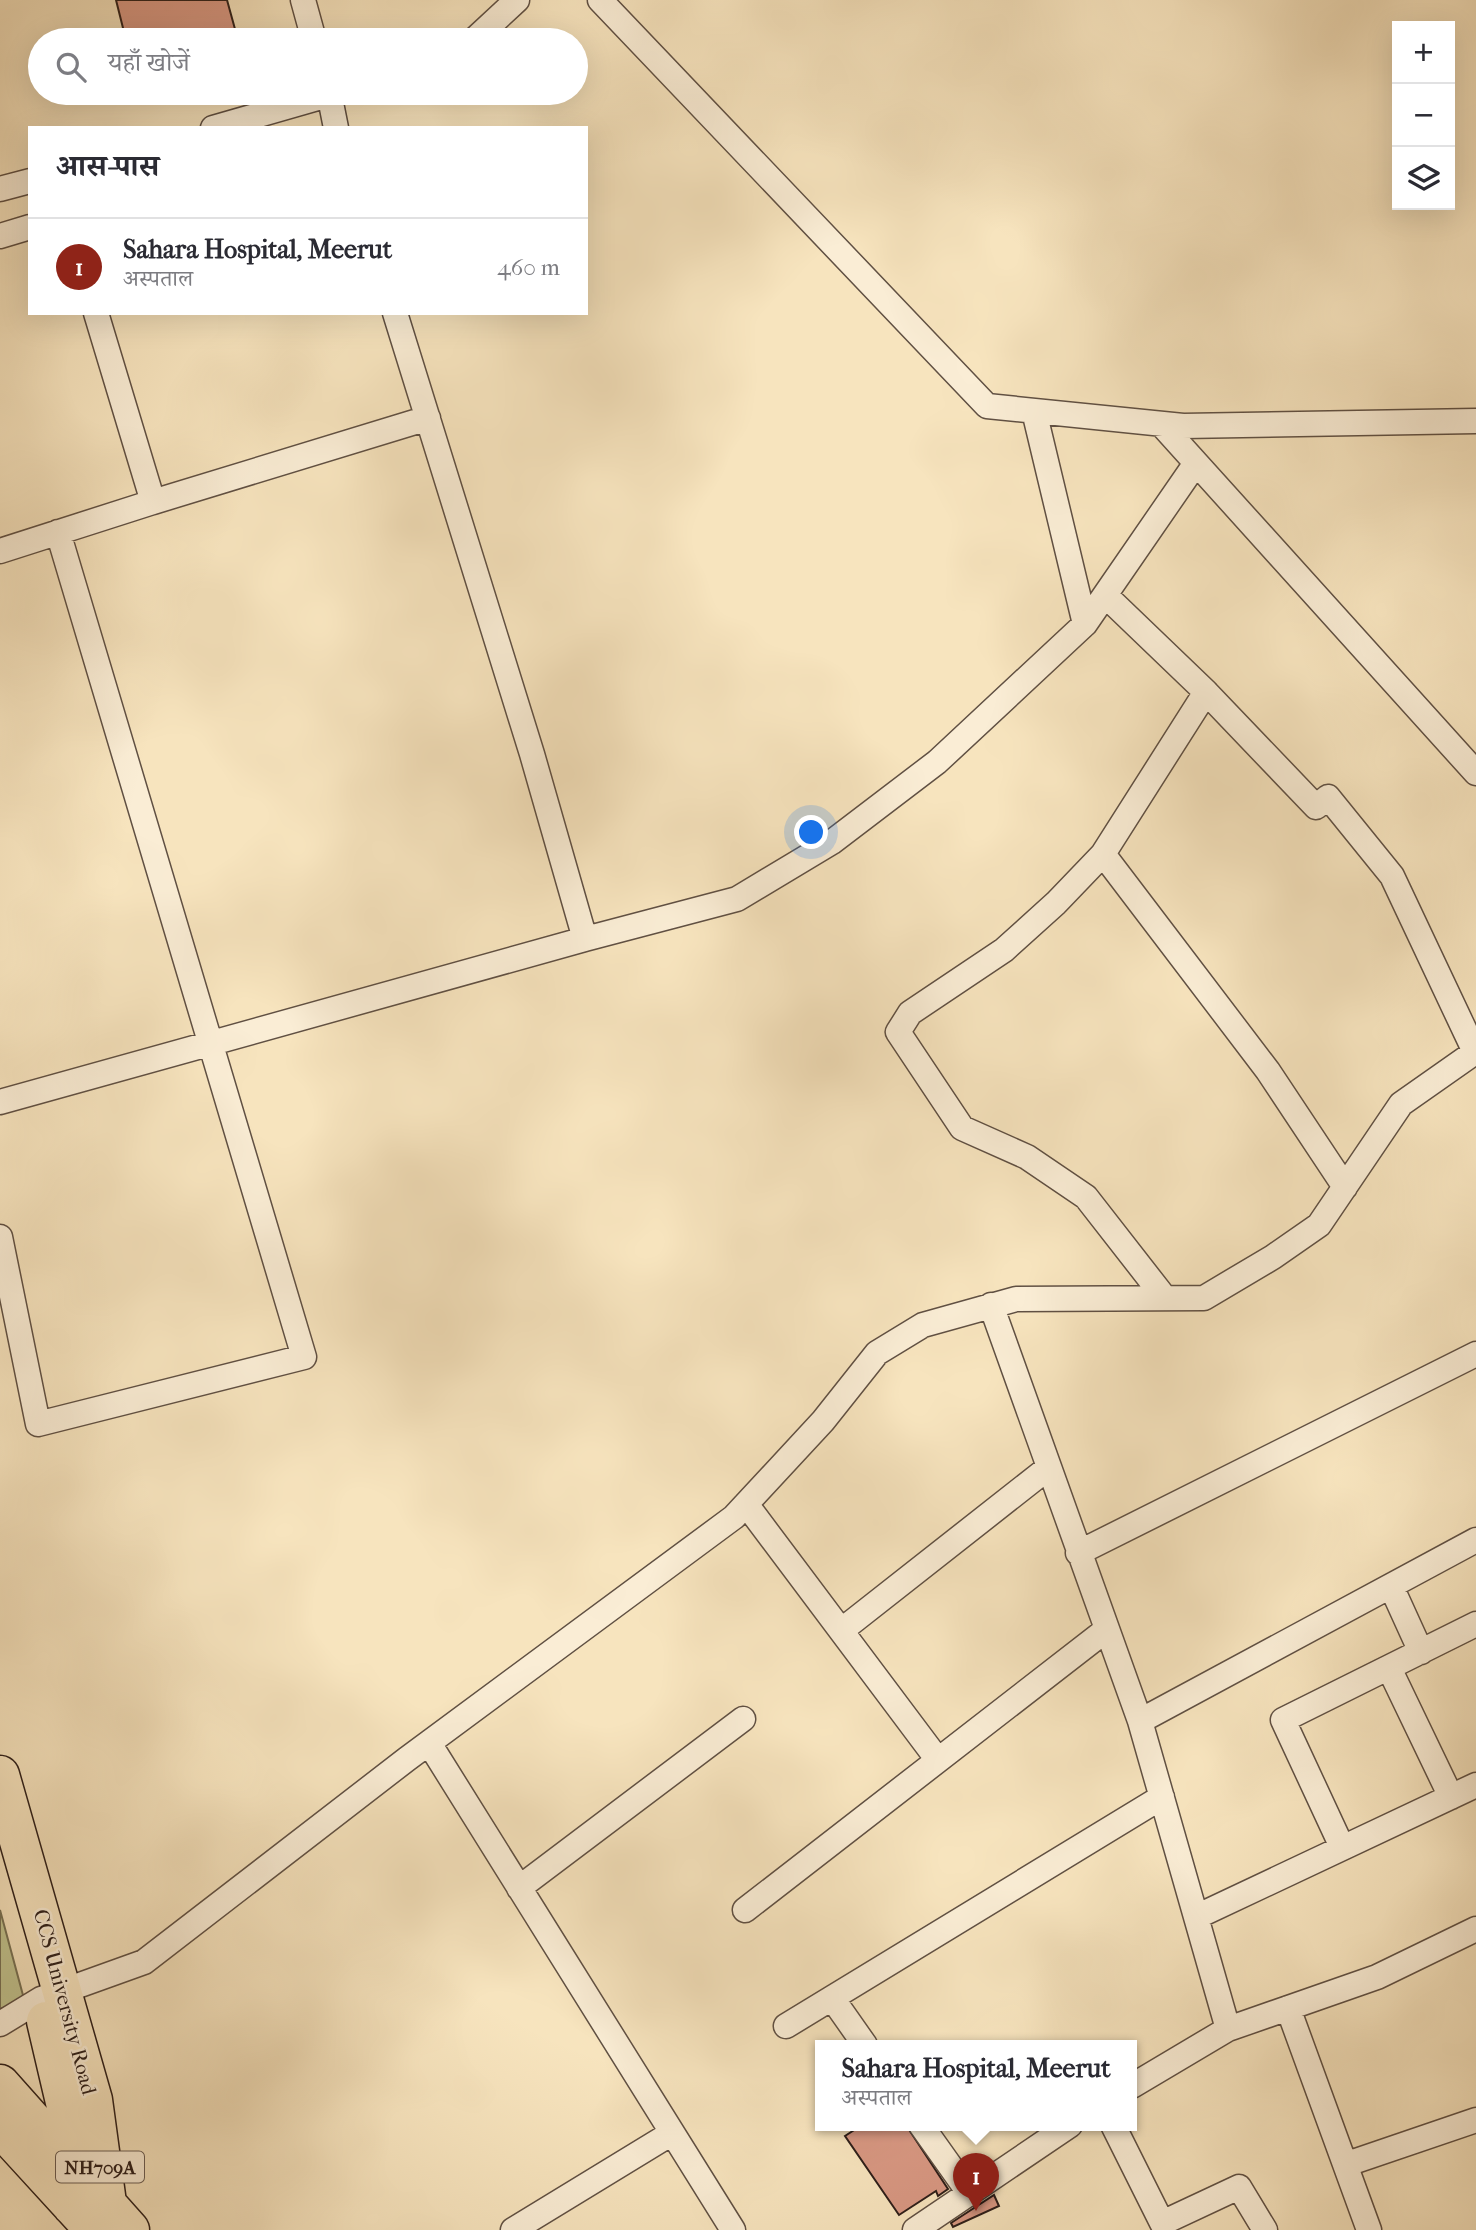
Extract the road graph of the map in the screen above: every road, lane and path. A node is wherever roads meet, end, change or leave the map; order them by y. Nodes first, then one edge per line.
1 (303, 0) edge
2 (517, 0) edge
3 (600, 0) edge
4 (311, 28) edge
5 (487, 28) edge
6 (291, 105) edge
7 (333, 105) edge
8 (220, 126) edge
9 (336, 126) edge
10 (28, 182) edge
11 (0, 189) edge
12 (28, 228) edge
13 (0, 236) edge
14 (97, 315) edge
15 (396, 315) edge
16 (1034, 411) junction
17 (428, 418) junction
18 (1476, 421) edge
19 (1161, 424) junction
20 (1196, 463) junction
21 (153, 502) junction
22 (58, 532) junction
23 (0, 551) edge
24 (1105, 595) junction
25 (1086, 624) junction
26 (1206, 692) junction
27 (1476, 773) edge
28 (1103, 854) junction
29 (584, 939) junction
30 (211, 1043) junction
31 (0, 1102) edge
32 (1345, 1188) junction
33 (0, 1237) edge
34 (1164, 1297) junction
35 (991, 1305) junction
36 (1476, 1354) edge
37 (1048, 1468) junction
38 (746, 1504) junction
39 (1476, 1540) edge
40 (1078, 1553) junction
41 (1391, 1586) junction
42 (1476, 1624) edge
43 (842, 1630) junction
44 (1106, 1630) junction
45 (1421, 1651) junction
46 (1389, 1668) junction
47 (743, 1719) dead end
48 (1140, 1721) junction
49 (429, 1743) junction
50 (938, 1760) junction
51 (0, 1775) edge
52 (1476, 1785) edge
53 (1162, 1797) junction
54 (1451, 1797) junction
55 (0, 1837) edge
56 (1342, 1847) junction
57 (519, 1888) junction
58 (745, 1910) dead end
59 (1196, 1917) junction
60 (1476, 1929) edge
61 (52, 1995) junction
62 (832, 1998) junction
63 (1288, 2008) junction
64 (0, 2024) edge
65 (786, 2026) dead end
66 (1228, 2029) junction
67 (861, 2040) edge
68 (1137, 2083) edge
69 (0, 2084) edge
70 (1476, 2120) edge
71 (0, 2127) edge
72 (925, 2131) edge
73 (1061, 2131) edge
74 (1116, 2131) edge
75 (672, 2133) junction
76 (1346, 2164) junction
77 (970, 2194) junction
78 (96, 2212) edge
79 (942, 2223) edge
80 (1157, 2228) edge
81 (513, 2230) edge
82 (733, 2230) edge
83 (915, 2230) edge
84 (1265, 2230) edge
85 (1369, 2230) edge

1 - 4 street
2 - 5 street
3 - 16 street
6 - 8 street
7 - 9 street
10 - 11 street
12 - 13 street
14 - 21 street
15 - 17 street
16 - 19 street
16 - 25 street
17 - 21 street
17 - 29 street
18 - 19 street
19 - 20 street
20 - 24 street
20 - 27 street
21 - 22 street
22 - 23 street
22 - 30 street
24 - 25 street
24 - 26 street
25 - 29 street
26 - 28 street
26 - 32 street
28 - 32 street
28 - 34 street
29 - 30 street
30 - 31 street
30 - 33 street
32 - 34 street
34 - 35 street
35 - 37 street
35 - 38 street
36 - 40 street
37 - 40 street
37 - 43 street
38 - 43 street
38 - 49 street
39 - 41 street
40 - 44 street
41 - 45 street
41 - 48 street
42 - 45 street
43 - 50 street
44 - 48 street
44 - 50 street
45 - 46 street
46 - 54 street
46 - 56 street
47 - 57 street
48 - 53 street
49 - 57 street
49 - 61 street
50 - 58 street
51 - 61 highway, CCS University Road / NH709A
52 - 54 street
53 - 59 street
53 - 62 street
54 - 56 street
55 - 61 highway, CCS University Road / NH709A
56 - 59 street
57 - 75 street
59 - 66 street
60 - 63 street
61 - 64 street
61 - 78 highway, CCS University Road / NH709A
62 - 65 street
62 - 67 street
63 - 66 street
63 - 76 street
66 - 68 street
69 - 78 highway
70 - 76 street
71 - 78 highway
72 - 77 street
73 - 77 street
74 - 80 street
75 - 81 street
75 - 82 street
76 - 85 street
77 - 79 street
79 - 83 street
80 - 84 street

